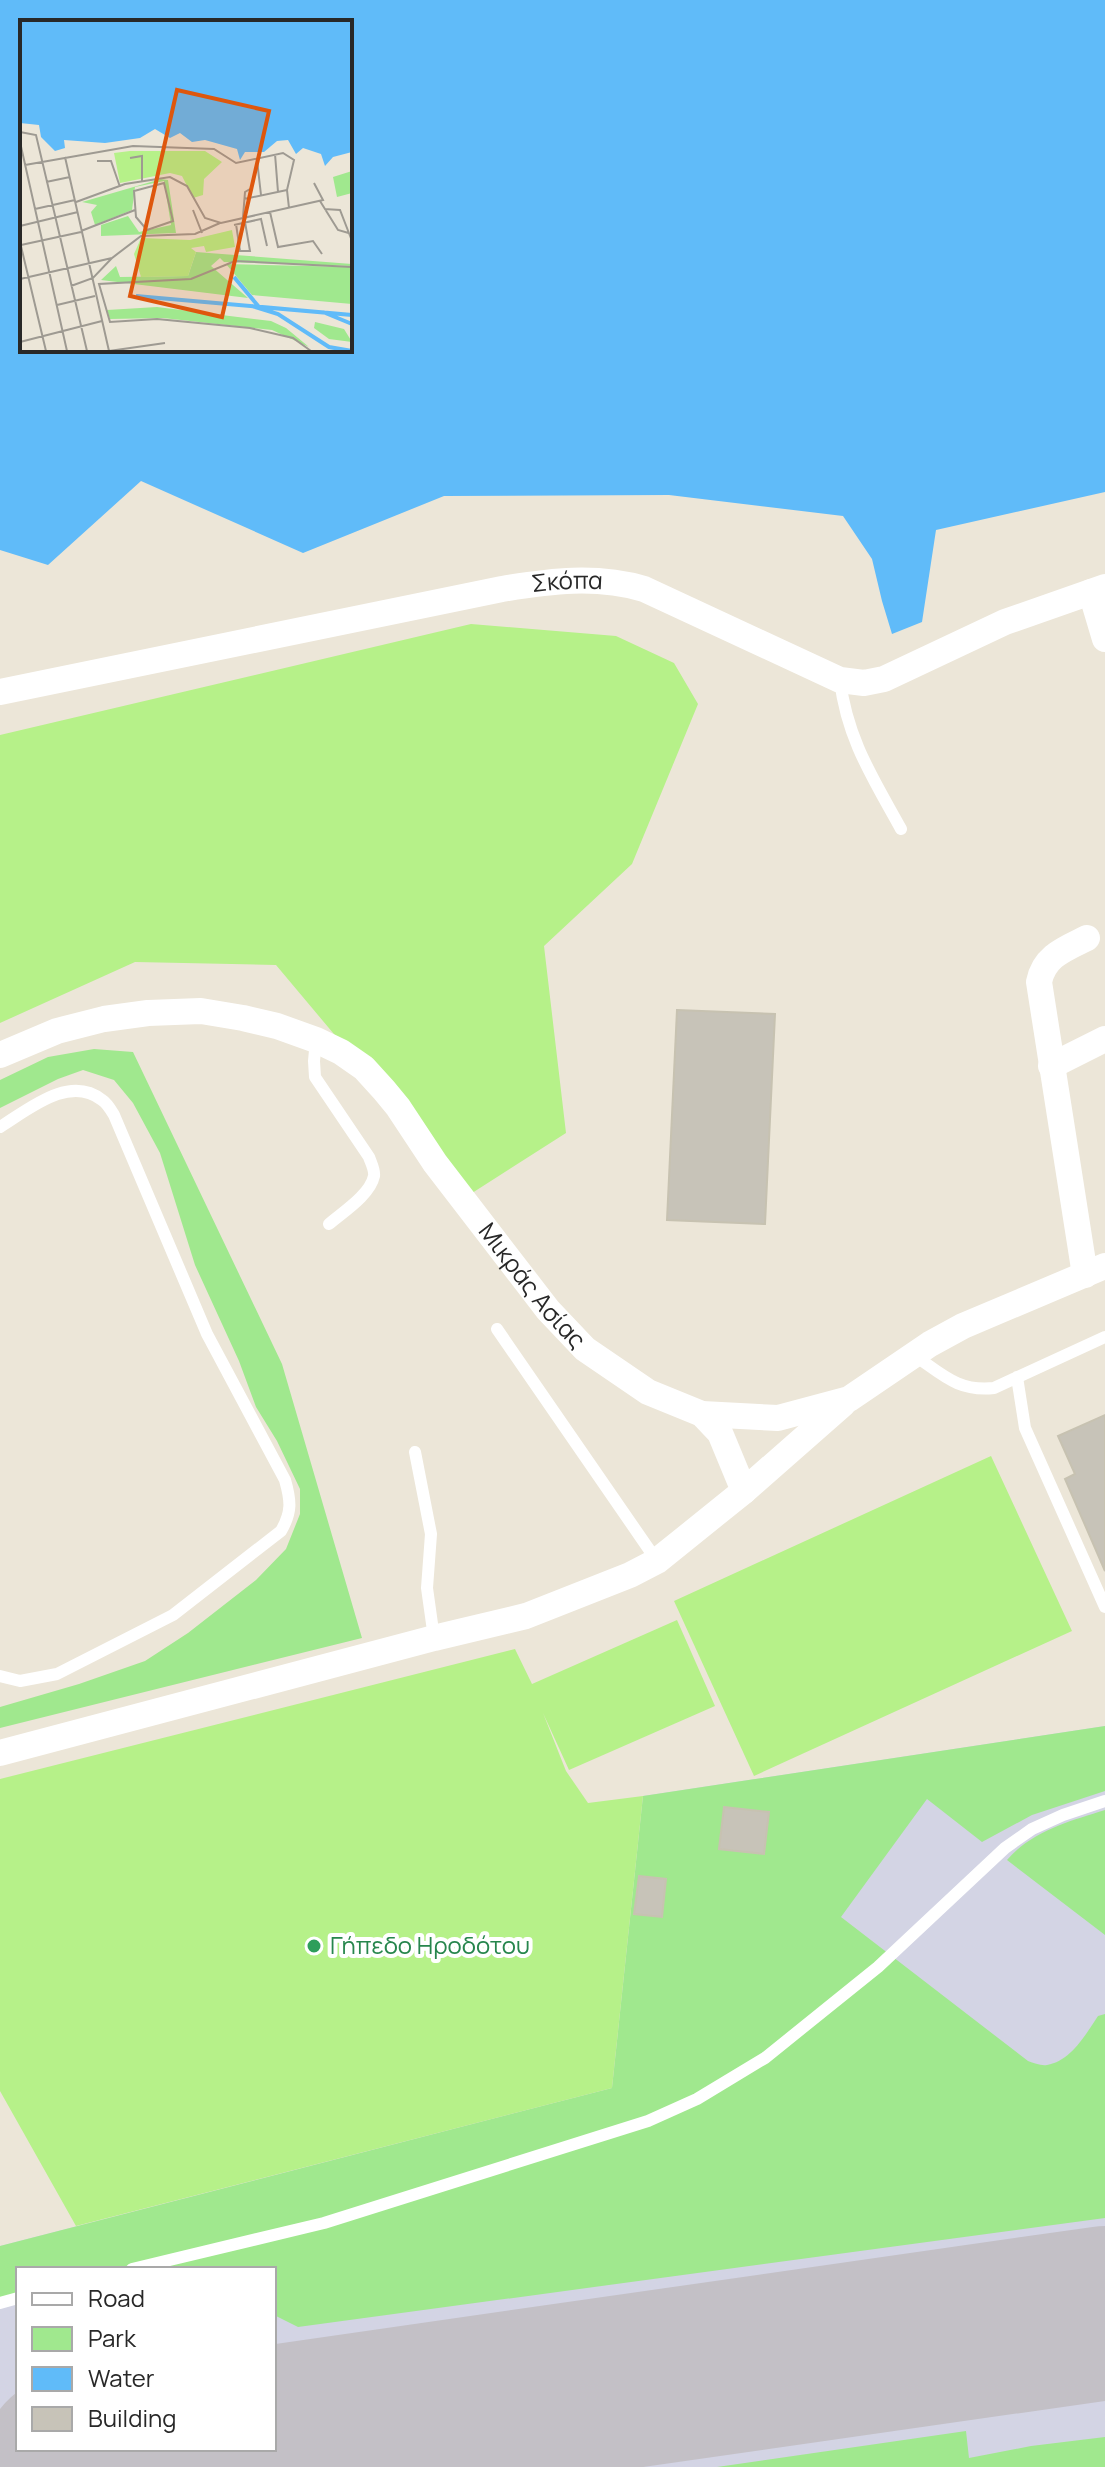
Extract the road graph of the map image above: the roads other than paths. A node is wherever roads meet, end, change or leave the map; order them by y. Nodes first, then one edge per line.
1 (1098, 590) edge
2 (1105, 639) edge
3 (840, 680) junction
4 (0, 692) edge
5 (901, 829) dead end
6 (1087, 938) dead end
7 (1105, 1039) edge
8 (316, 1040) junction
9 (0, 1055) edge
10 (1051, 1066) junction
11 (0, 1127) edge
12 (329, 1224) dead end
13 (1095, 1270) edge
14 (497, 1329) dead end
15 (1105, 1337) edge
16 (914, 1355) junction
17 (1017, 1377) junction
18 (849, 1399) junction
19 (702, 1414) junction
20 (415, 1452) dead end
21 (744, 1491) junction
22 (657, 1561) junction
23 (1105, 1607) edge
24 (434, 1638) junction
25 (0, 1676) edge
26 (0, 1753) edge
27 (1105, 1801) edge
28 (140, 2267) edge

1 - 2 street
1 - 3 street, Σκόπα
3 - 4 street, Σκόπα
3 - 5 lane
6 - 10 street
7 - 10 street
8 - 9 street, Μικράς Ασίας
8 - 12 lane
8 - 19 street, Μικράς Ασίας
10 - 13 street
11 - 25 lane
13 - 16 street, Μικράς Ασίας
14 - 22 lane
15 - 17 lane
16 - 17 lane
16 - 18 street, Μικράς Ασίας
17 - 23 lane
18 - 19 street, Μικράς Ασίας
18 - 21 street
19 - 21 street
20 - 24 lane
21 - 22 street
22 - 24 street
24 - 26 street
27 - 28 lane

